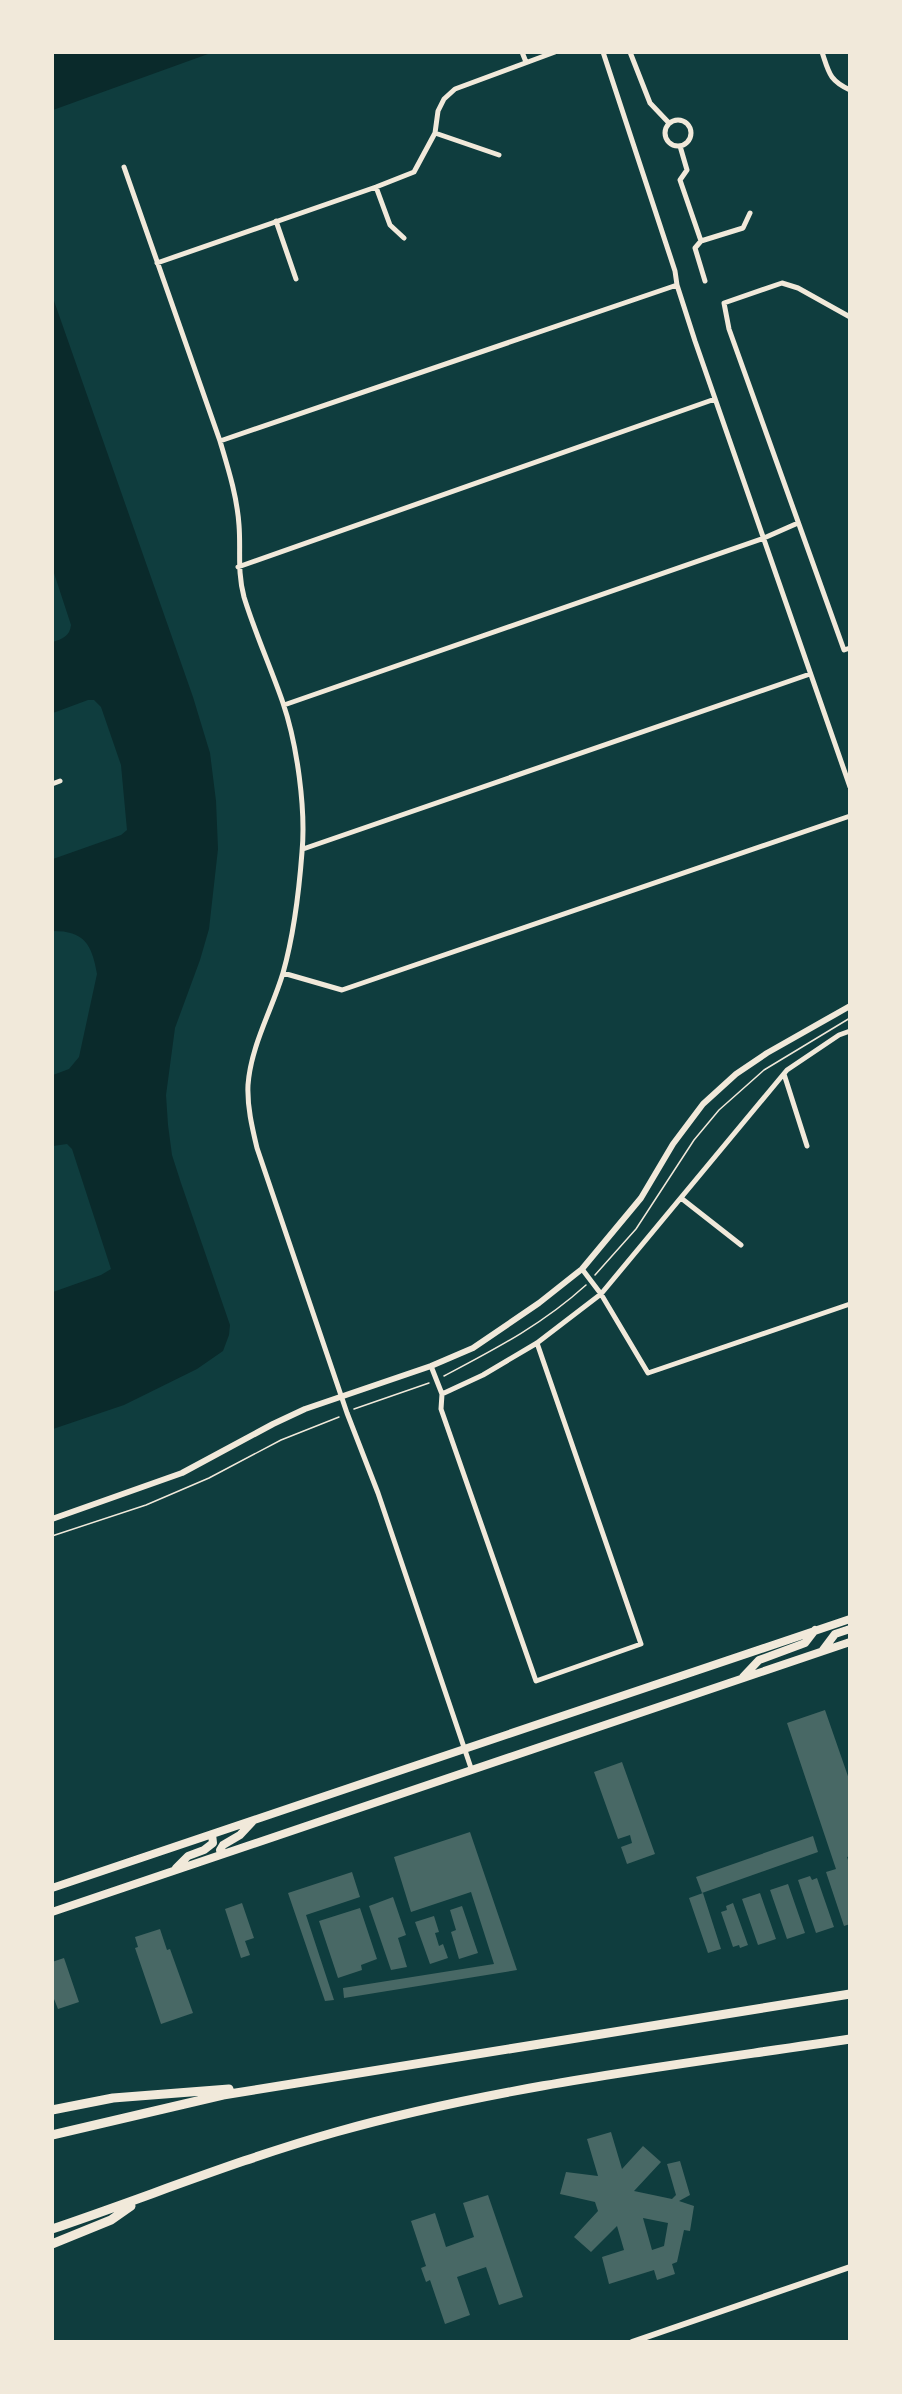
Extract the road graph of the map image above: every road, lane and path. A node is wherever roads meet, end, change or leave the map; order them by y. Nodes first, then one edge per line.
1 (522, 52) edge
2 (555, 52) edge
3 (603, 52) edge
4 (630, 52) edge
5 (822, 52) edge
6 (525, 62) junction
7 (849, 90) edge
8 (669, 123) junction
9 (435, 133) junction
10 (680, 146) junction
11 (499, 155) dead end
12 (124, 167) dead end
13 (376, 188) junction
14 (750, 213) dead end
15 (276, 221) junction
16 (404, 238) dead end
17 (701, 241) junction
18 (157, 263) junction
19 (296, 279) dead end
20 (705, 281) dead end
21 (677, 285) junction
22 (849, 317) edge
23 (716, 399) junction
24 (220, 441) junction
25 (798, 523) junction
26 (764, 538) junction
27 (238, 567) junction
28 (847, 649) edge
29 (810, 675) junction
30 (284, 705) junction
31 (60, 781) dead end
32 (52, 784) edge
33 (849, 787) edge
34 (849, 816) edge
35 (303, 849) junction
36 (283, 973) junction
37 (849, 1005) edge
38 (849, 1018) edge
39 (849, 1031) edge
40 (784, 1074) junction
41 (807, 1146) dead end
42 (681, 1198) junction
43 (741, 1245) dead end
44 (582, 1269) junction
45 (590, 1280) junction
46 (601, 1294) junction
47 (849, 1304) edge
48 (537, 1343) junction
49 (431, 1366) junction
50 (436, 1380) junction
51 (442, 1394) junction
52 (342, 1396) junction
53 (347, 1413) junction
54 (52, 1519) edge
55 (52, 1536) edge
56 (849, 1619) edge
57 (849, 1629) edge
58 (815, 1630) junction
59 (849, 1642) edge
60 (823, 1651) junction
61 (741, 1679) junction
62 (464, 1748) junction
63 (471, 1768) junction
64 (256, 1818) junction
65 (212, 1834) junction
66 (221, 1854) junction
67 (173, 1870) junction
68 (52, 1888) edge
69 (52, 1912) edge
70 (849, 1994) edge
71 (849, 2039) edge
72 (289, 2084) junction
73 (52, 2110) edge
74 (52, 2135) edge
75 (143, 2199) junction
76 (52, 2229) edge
77 (52, 2244) edge
78 (849, 2267) edge
79 (632, 2342) edge

1 - 6 street
2 - 6 street
3 - 21 street
4 - 8 street
5 - 7 street
6 - 9 street
8 - 10 street
8 - 10 street
9 - 11 street
9 - 13 street
10 - 17 street
12 - 18 street
13 - 15 street
13 - 16 street
14 - 17 street
15 - 18 street
15 - 19 street
17 - 20 street
18 - 24 street
21 - 23 street
21 - 24 street
22 - 25 street
23 - 26 street
23 - 27 street
24 - 27 street
25 - 26 street
25 - 28 street
26 - 29 street
26 - 30 street
27 - 30 street
29 - 33 street
29 - 35 street
30 - 35 street
31 - 32 street
34 - 36 street
35 - 36 street
36 - 52 street
37 - 44 street
38 - 45 path
39 - 40 street
40 - 41 street
40 - 42 street
42 - 43 street
42 - 46 street
44 - 45 street
44 - 49 street
45 - 46 street
45 - 50 path
46 - 47 street
46 - 48 street
48 - 51 street
48 - 51 street
49 - 50 street
49 - 52 street
50 - 51 street
50 - 53 path
52 - 53 street
52 - 54 street
53 - 55 path
53 - 62 street
56 - 58 highway
57 - 60 highway
58 - 61 highway
58 - 62 highway
59 - 60 highway
60 - 61 highway
61 - 63 highway
62 - 63 street
62 - 64 highway
63 - 66 highway
64 - 65 highway
64 - 66 highway
65 - 67 highway
65 - 68 highway
66 - 67 highway
67 - 69 highway
70 - 72 highway
71 - 75 highway
72 - 73 highway
72 - 74 highway
75 - 76 highway
75 - 77 highway
78 - 79 street

